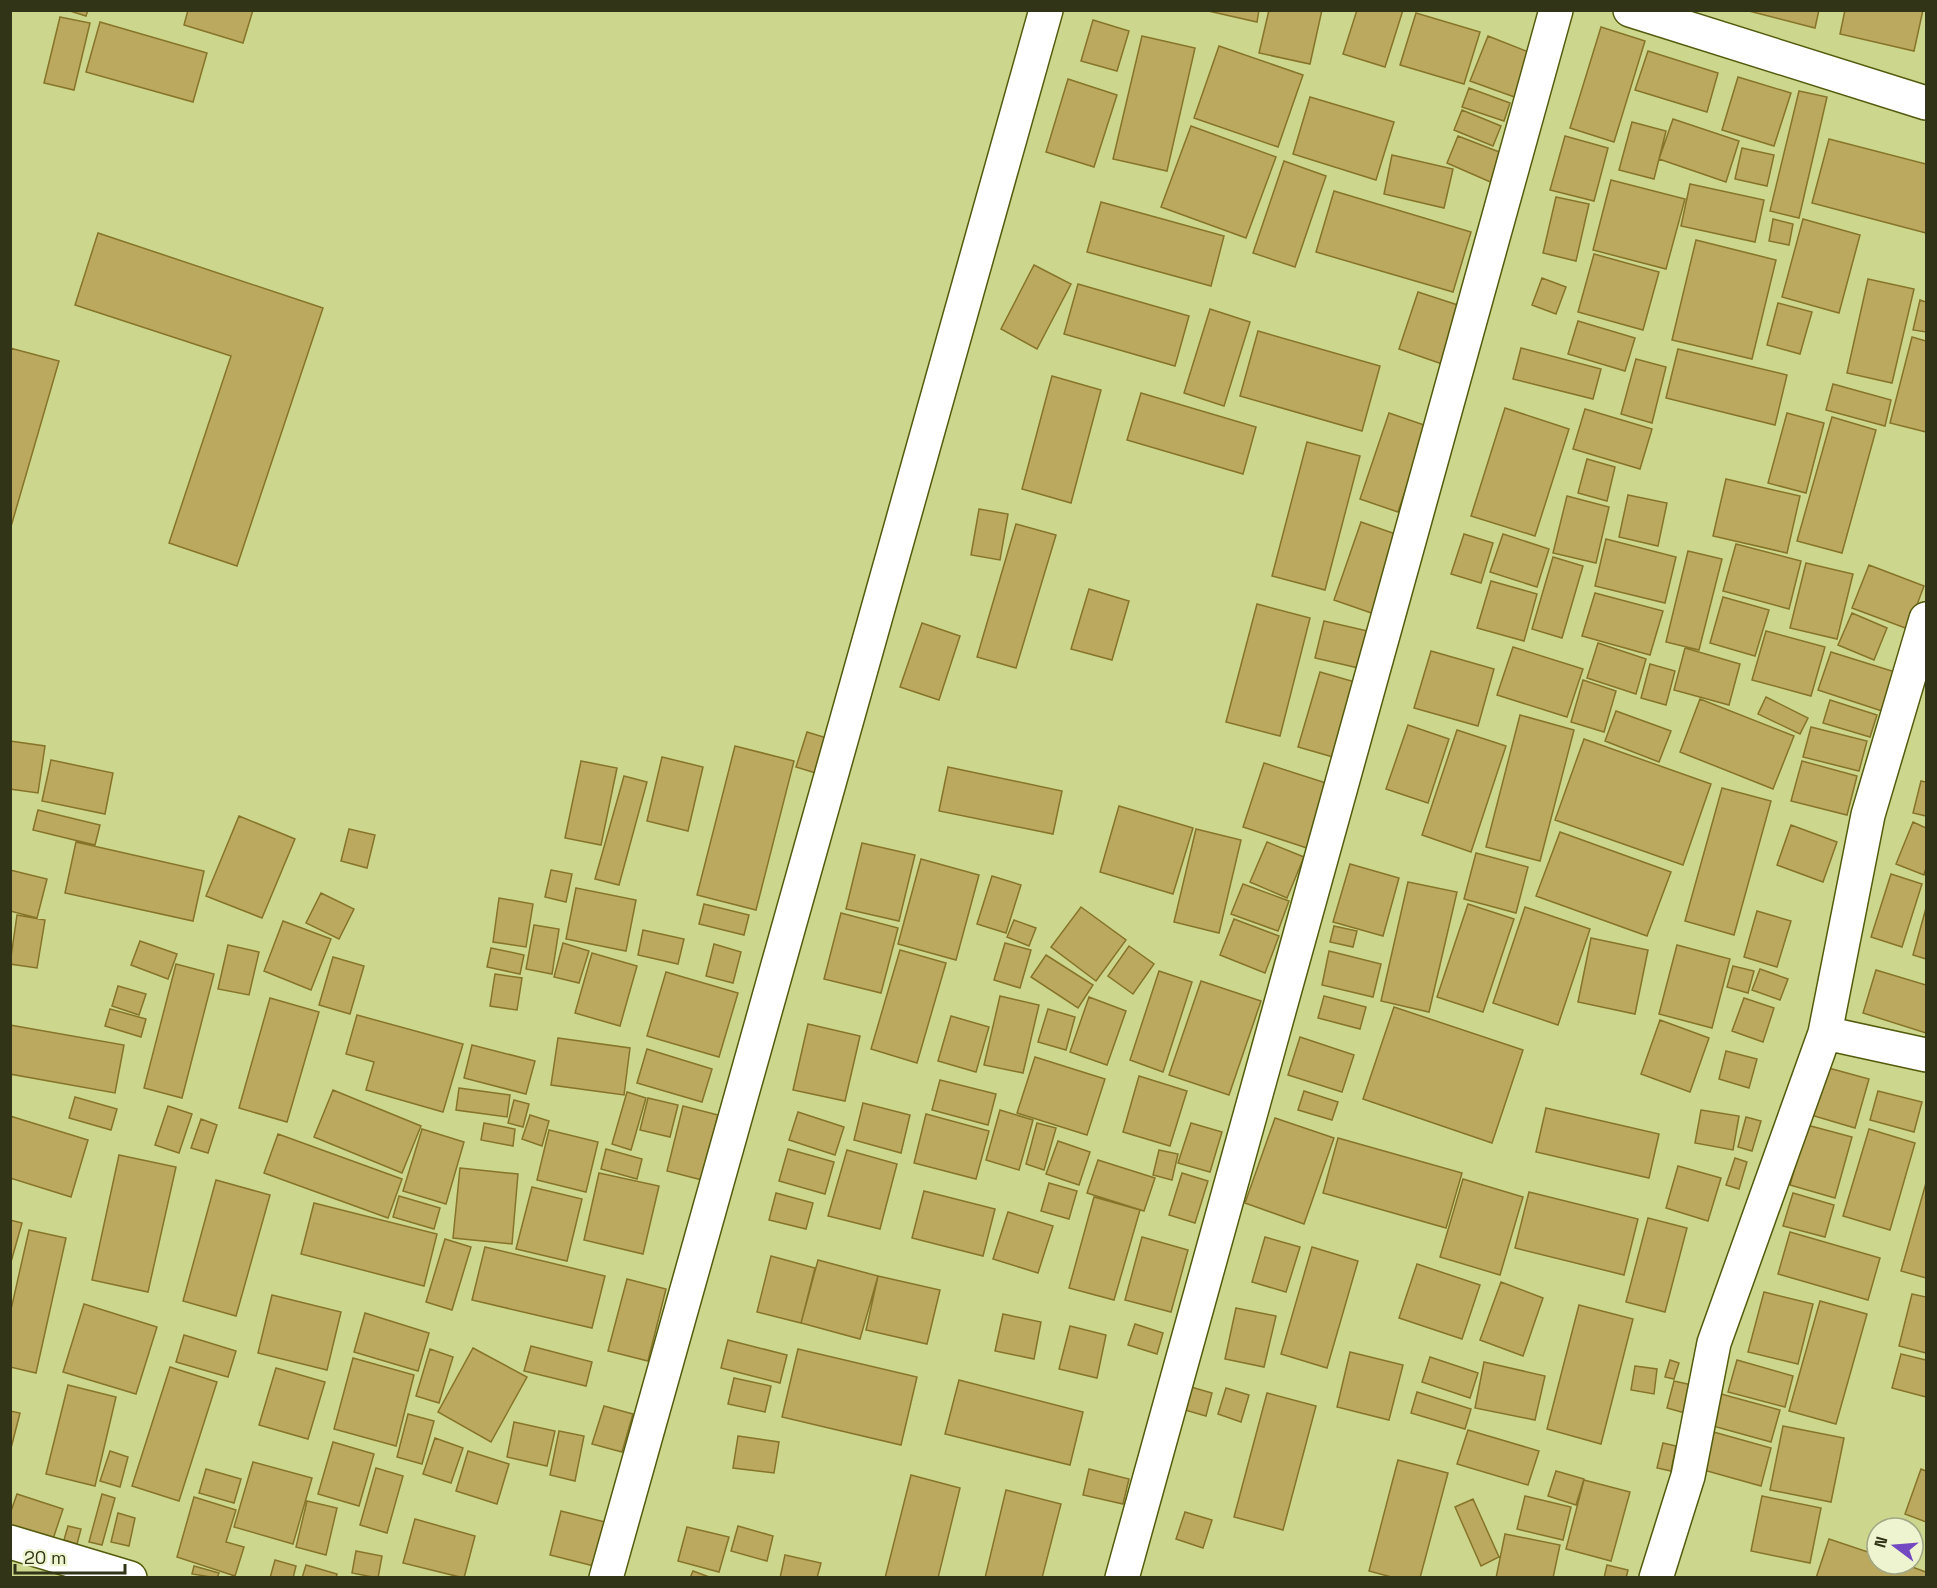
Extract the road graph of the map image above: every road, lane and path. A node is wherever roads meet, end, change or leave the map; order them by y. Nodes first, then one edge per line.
1 (1046, 10) edge
2 (1556, 10) edge
3 (1630, 10) edge
4 (1926, 103) edge
5 (1926, 619) edge
6 (1825, 1034) junction
7 (1926, 1055) edge
8 (10, 1542) edge
9 (130, 1578) edge
10 (606, 1578) edge
11 (1122, 1578) edge
12 (1656, 1578) edge

1 - 10 street
2 - 11 street
3 - 4 street
5 - 6 street
6 - 7 street
6 - 12 street
8 - 9 street

